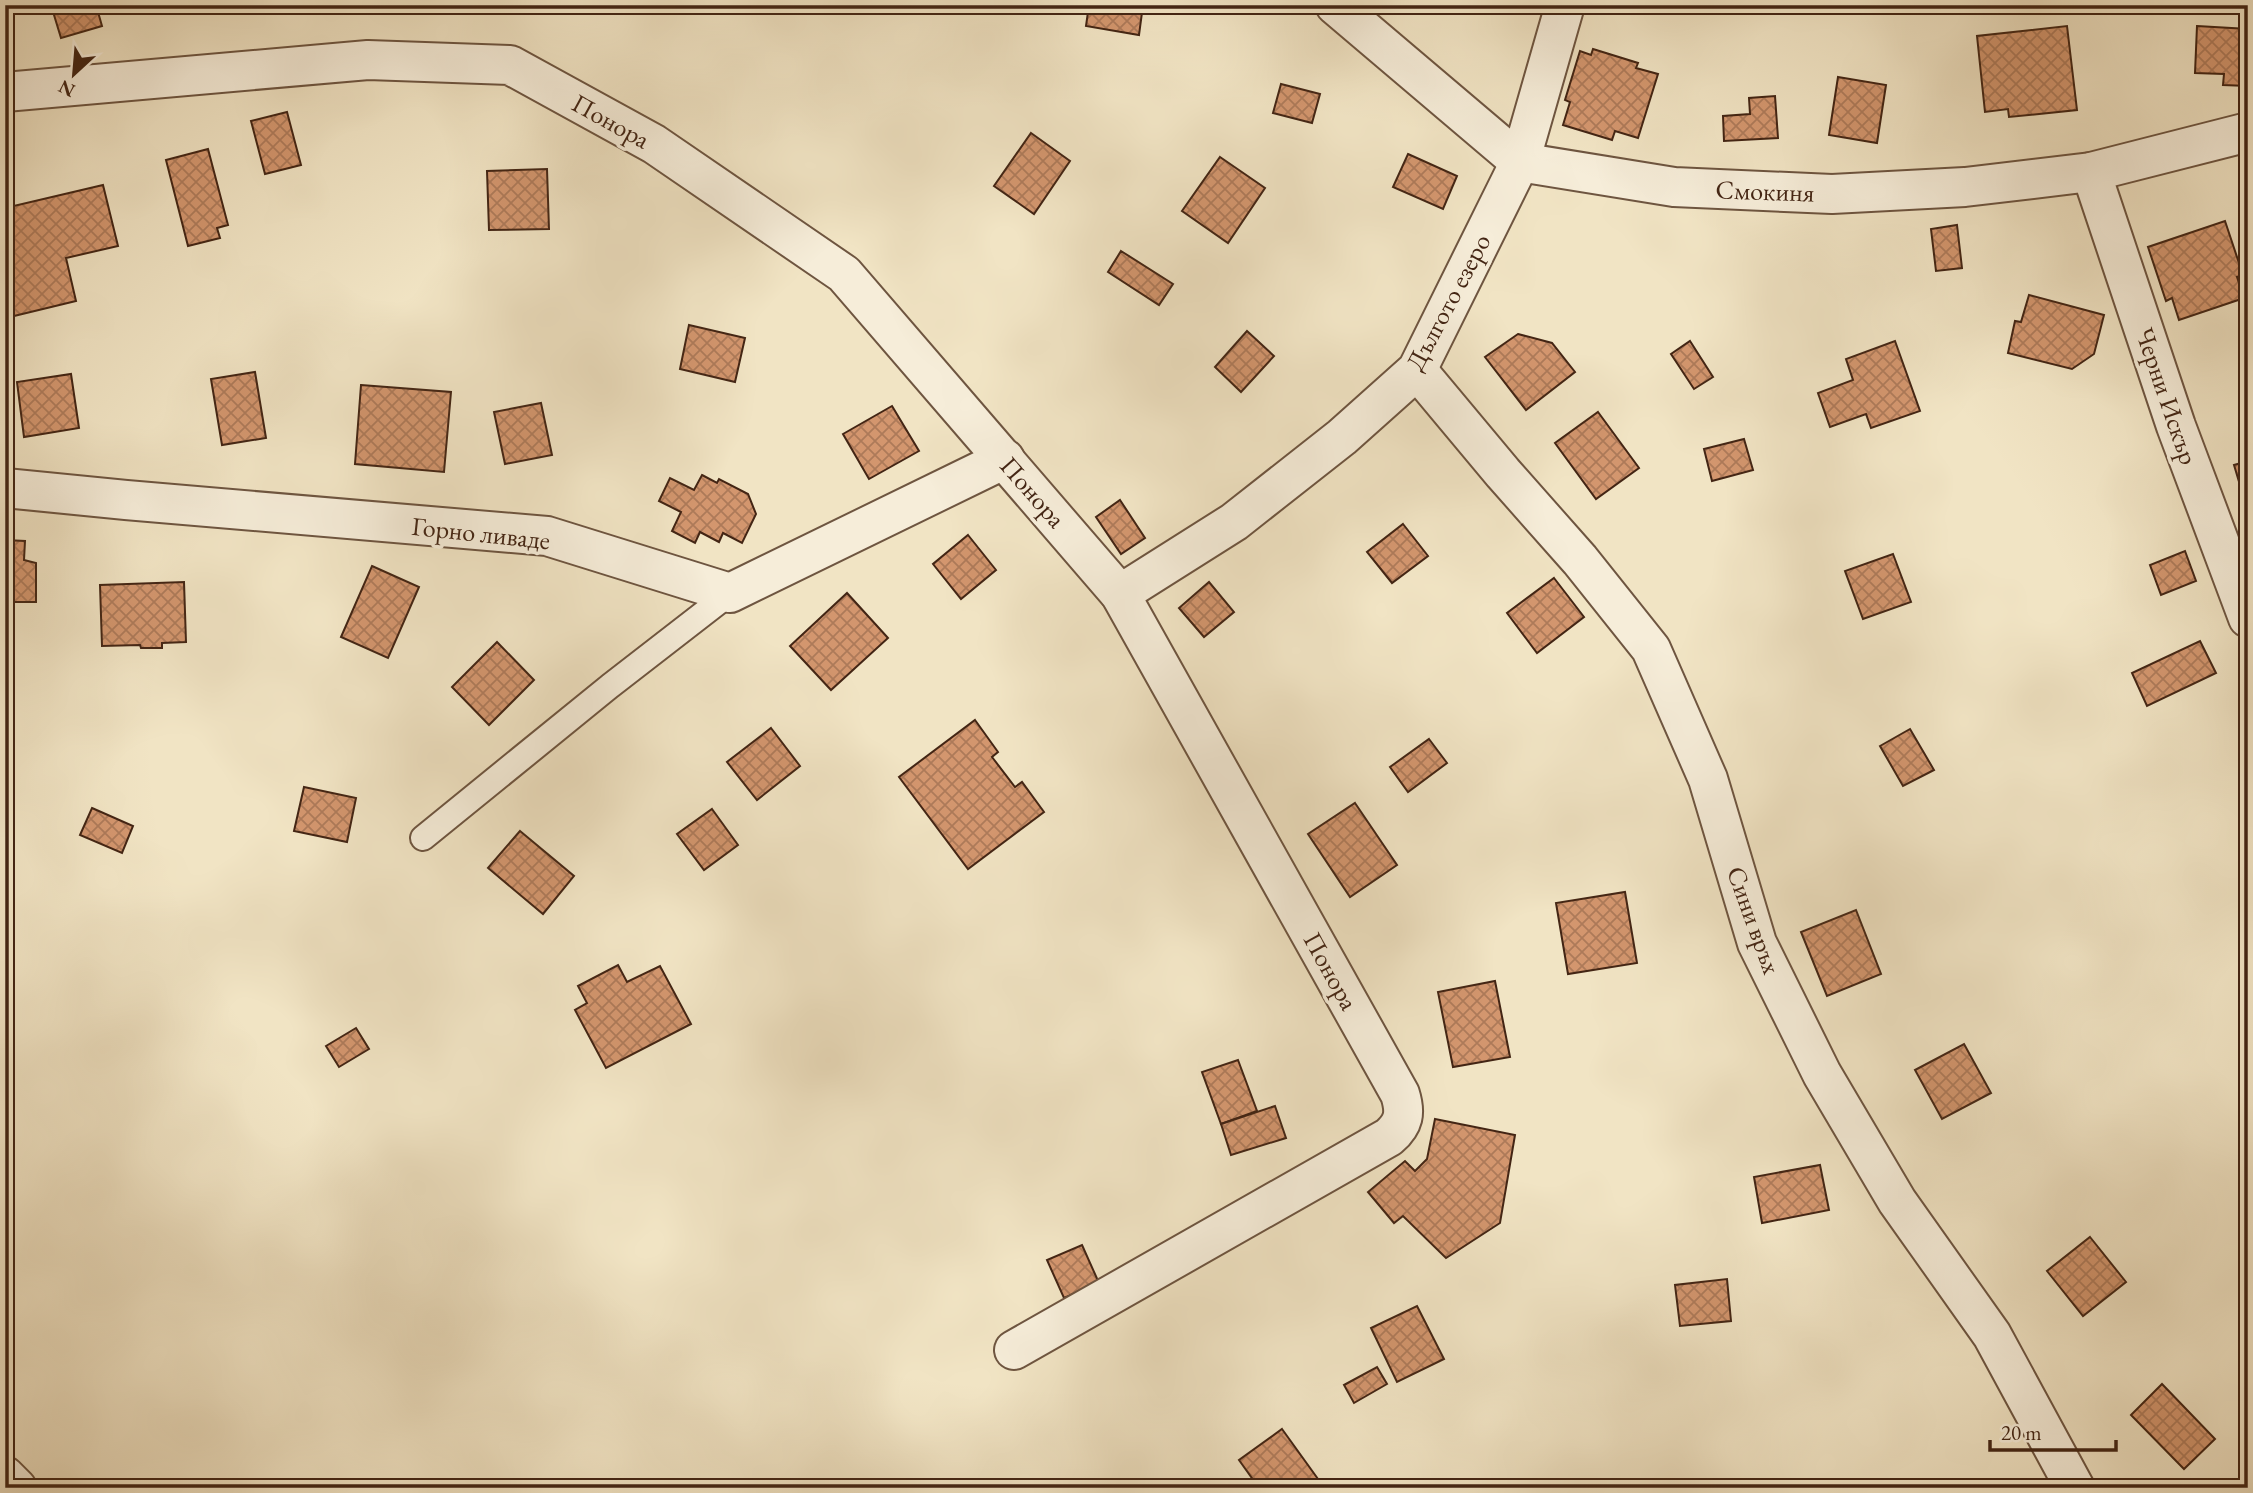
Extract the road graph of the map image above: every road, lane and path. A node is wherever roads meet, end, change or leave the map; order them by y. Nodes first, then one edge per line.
1 (1335, 5) edge
2 (1565, 5) edge
3 (5, 92) edge
4 (2248, 132) edge
5 (1521, 162) junction
6 (2091, 172) junction
7 (1417, 370) junction
8 (1005, 459) junction
9 (5, 488) edge
10 (730, 593) junction
11 (1120, 594) junction
12 (2248, 618) edge
13 (423, 838) dead end
14 (1014, 1350) dead end
15 (5, 1476) edge
16 (17, 1488) edge
17 (2076, 1488) edge

1 - 5 street
2 - 5 street, Дългото езеро
3 - 8 street, Понора
4 - 6 street, Смокиня
5 - 6 street, Смокиня
5 - 7 street, Дългото езеро
6 - 12 street, Черни Искър
7 - 11 street, Дългото езеро
7 - 17 street, Сини връх
8 - 10 street
8 - 11 street, Понора
9 - 10 street, Горно ливаде
10 - 13 lane
11 - 14 street, Понора
15 - 16 street

